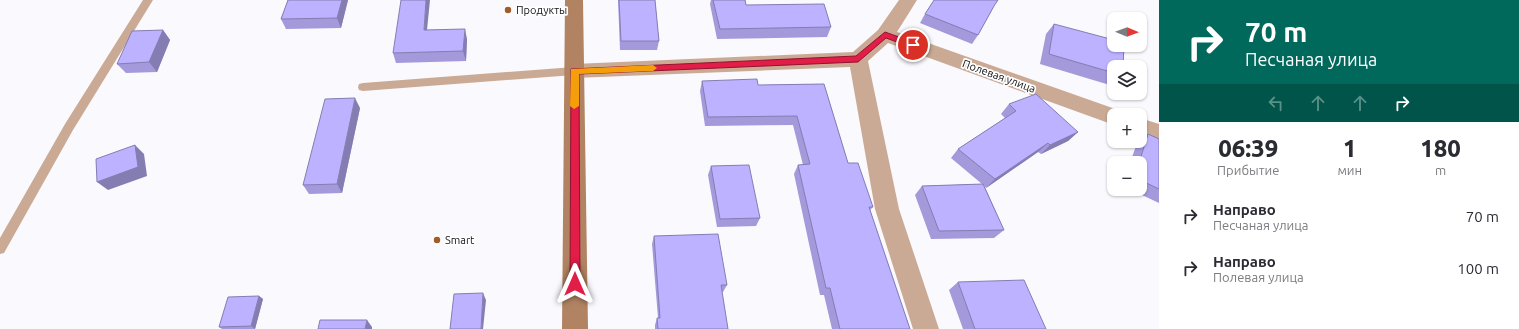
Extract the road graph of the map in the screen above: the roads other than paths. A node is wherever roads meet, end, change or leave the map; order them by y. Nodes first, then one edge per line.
1 (148, 0) edge
2 (574, 0) edge
3 (908, 0) edge
4 (885, 35) junction
5 (858, 59) junction
6 (574, 71) junction
7 (363, 87) dead end
8 (1107, 114) edge
9 (1147, 128) edge
10 (1159, 132) edge
11 (0, 249) edge
12 (575, 329) edge
13 (926, 329) edge

1 - 11 lane
2 - 6 main road
3 - 4 street
4 - 5 street
4 - 8 street, Полевая улица
5 - 6 street
5 - 13 street
6 - 7 lane
6 - 12 main road
9 - 10 street

